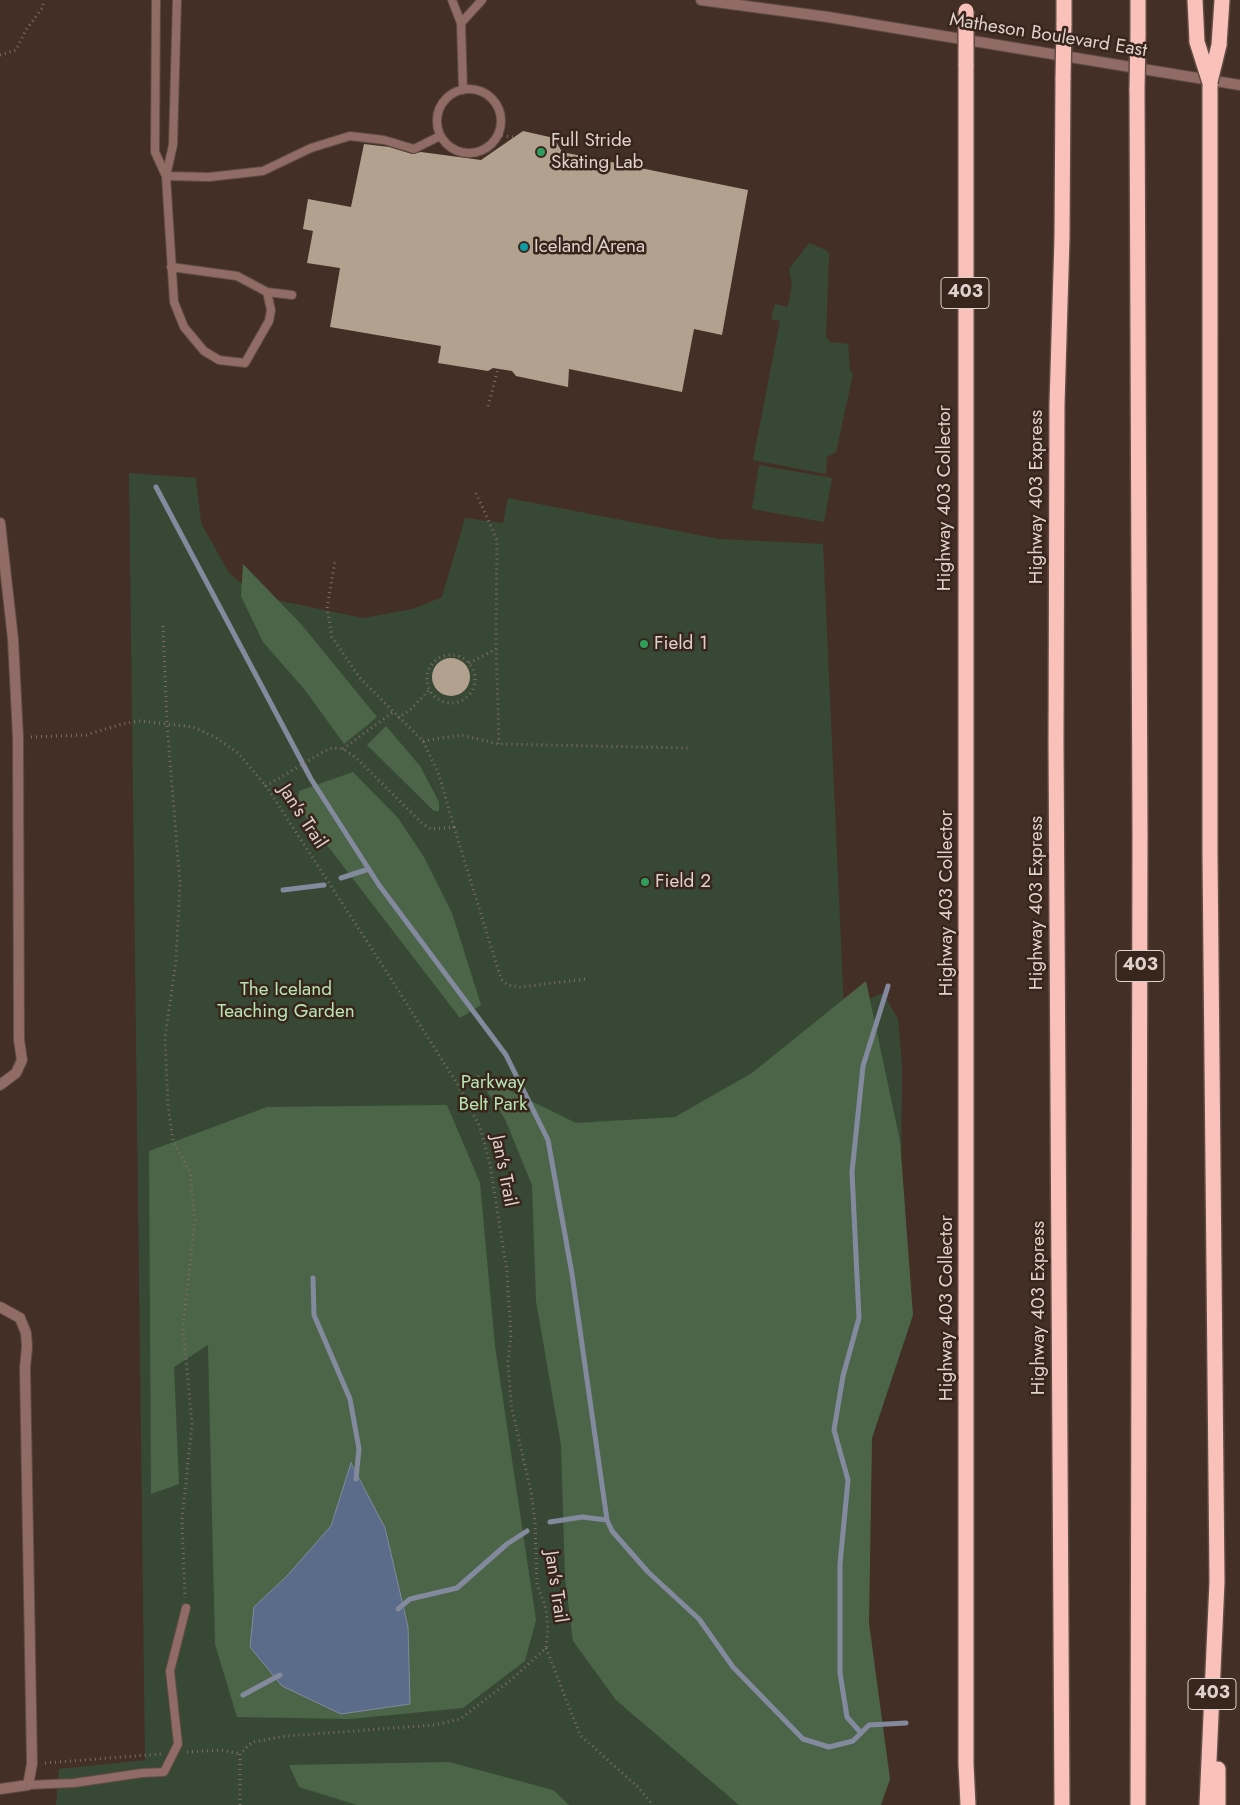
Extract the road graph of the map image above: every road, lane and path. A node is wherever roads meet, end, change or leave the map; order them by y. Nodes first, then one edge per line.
1 (43, 0) edge
2 (156, 0) edge
3 (178, 0) edge
4 (452, 0) edge
5 (482, 0) edge
6 (701, 0) edge
7 (1064, 0) edge
8 (1138, 0) edge
9 (1195, 0) edge
10 (1222, 0) edge
11 (966, 6) edge
12 (461, 23) junction
13 (0, 55) edge
14 (1210, 83) junction
15 (1240, 85) edge
16 (463, 90) junction
17 (440, 136) junction
18 (497, 136) junction
19 (513, 137) dead end
20 (166, 176) junction
21 (171, 267) junction
22 (267, 292) junction
23 (292, 295) dead end
24 (498, 369) dead end
25 (488, 406) dead end
26 (476, 493) dead end
27 (0, 523) edge
28 (334, 561) dead end
29 (163, 626) dead end
30 (496, 649) junction
31 (469, 663) junction
32 (429, 690) junction
33 (393, 712) junction
34 (398, 718) junction
35 (167, 723) junction
36 (18, 737) junction
37 (423, 741) junction
38 (499, 744) junction
39 (688, 748) dead end
40 (343, 749) junction
41 (266, 786) junction
42 (454, 827) junction
43 (586, 979) dead end
44 (0, 1085) edge
45 (0, 1307) edge
46 (1217, 1582) junction
47 (186, 1608) joint
48 (546, 1648) junction
49 (174, 1752) junction
50 (240, 1754) junction
51 (32, 1764) junction
52 (966, 1764) junction
53 (28, 1785) junction
54 (0, 1789) edge
55 (240, 1805) edge
56 (653, 1805) edge
57 (959, 1805) edge
58 (968, 1805) edge
59 (1062, 1805) edge
60 (1138, 1805) edge
61 (1207, 1805) edge
62 (1218, 1805) edge

1 - 13 path
2 - 20 lane
3 - 20 lane
4 - 12 lane
5 - 12 lane
6 - 15 street, Matheson Boulevard East
7 - 59 highway, Highway 403 Express, bridge
8 - 60 highway, 403, bridge
9 - 14 highway, bridge
10 - 14 highway, bridge
11 - 52 highway, Highway 403 Collector / 403, bridge
12 - 16 lane
14 - 46 highway, 403
16 - 17 lane
16 - 18 lane
17 - 18 lane
17 - 20 lane
18 - 19 path
20 - 21 lane
21 - 22 lane
21 - 22 lane
22 - 23 lane
24 - 25 path
26 - 30 path
27 - 36 street
28 - 33 path
29 - 35 path
30 - 31 path
30 - 38 path
31 - 32 path
31 - 32 path
32 - 34 path
33 - 34 path
33 - 40 path
34 - 37 path
35 - 36 path
35 - 41 path
35 - 47 path
36 - 44 street
37 - 38 path
37 - 42 path
38 - 39 path
40 - 41 path, Jan's Trail
40 - 42 path
41 - 48 path, Jan's Trail
42 - 43 path
45 - 51 street
46 - 61 highway, 403
46 - 62 highway
47 - 49 lane
48 - 50 path, Jan's Trail
48 - 56 path
49 - 50 path
49 - 51 path
49 - 53 lane
50 - 55 path
51 - 53 street
52 - 57 highway
52 - 58 highway, Highway 403 Collector / 403
53 - 54 street

